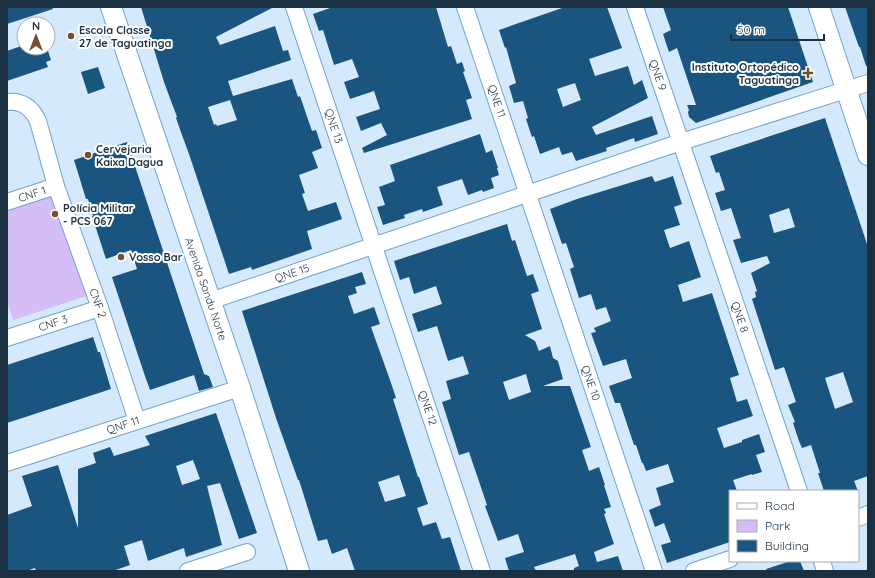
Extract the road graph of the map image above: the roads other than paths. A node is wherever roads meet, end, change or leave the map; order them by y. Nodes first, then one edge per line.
1 (111, 7) edge
2 (294, 7) edge
3 (465, 7) edge
4 (635, 7) edge
5 (818, 7) edge
6 (868, 83) edge
7 (847, 90) junction
8 (7, 102) edge
9 (680, 142) junction
10 (868, 155) edge
11 (56, 186) junction
12 (528, 195) junction
13 (7, 202) edge
14 (373, 246) junction
15 (210, 301) junction
16 (100, 308) junction
17 (7, 338) edge
18 (240, 388) junction
19 (137, 421) junction
20 (7, 463) edge
21 (799, 490) edge
22 (247, 552) dead end
23 (729, 559) edge
24 (188, 571) edge
25 (299, 571) edge
26 (482, 571) edge
27 (654, 571) edge
28 (694, 571) edge

1 - 15 main road, Avenida Sandu Norte
2 - 14 street, QNE 13
3 - 12 street, QNE 11
4 - 9 street, QNE 9
5 - 7 main road
6 - 7 street, QNE 15
7 - 9 street, QNE 15
7 - 10 main road
8 - 11 street, CNF 2
9 - 12 street, QNE 15
9 - 21 street, QNE 8
11 - 13 street, CNF 1
11 - 16 street, CNF 2
12 - 14 street, QNE 15
12 - 27 street, QNE 10
14 - 15 street, QNE 15
14 - 26 street, QNE 12
15 - 18 main road, Avenida Sandu Norte
16 - 17 street, CNF 3
16 - 19 street, CNF 2
18 - 19 street, QNF 11
18 - 25 main road, Avenida Sandu Norte
19 - 20 street, QNF 11
22 - 24 street
23 - 28 street

